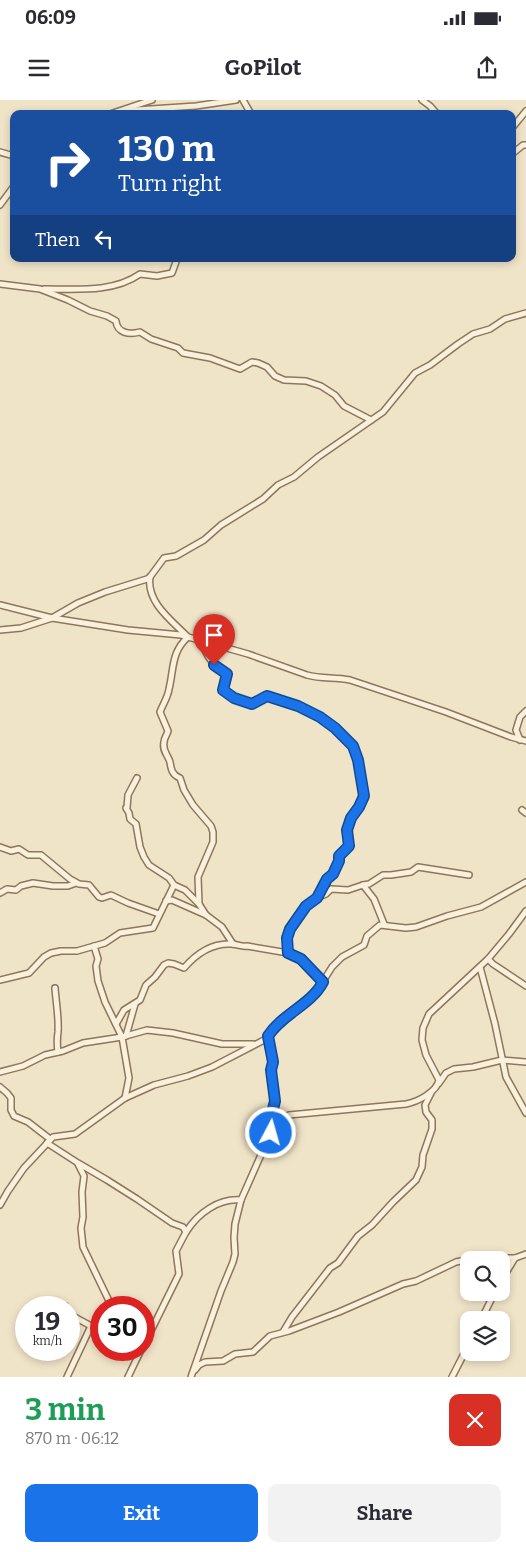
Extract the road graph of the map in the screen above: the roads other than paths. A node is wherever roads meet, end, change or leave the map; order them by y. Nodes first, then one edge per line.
1 (152, 100) edge
2 (236, 100) edge
3 (422, 100) edge
4 (124, 110) edge
5 (136, 110) edge
6 (434, 110) edge
7 (526, 111) edge
8 (516, 123) edge
9 (10, 191) edge
10 (0, 205) edge
11 (176, 262) edge
12 (0, 284) edge
13 (40, 289) junction
14 (526, 313) edge
15 (371, 420) junction
16 (150, 577) junction
17 (0, 605) edge
18 (52, 618) junction
19 (0, 630) edge
20 (188, 637) junction
21 (202, 640) junction
22 (526, 711) edge
23 (523, 741) edge
24 (137, 778) dead end
25 (0, 847) edge
26 (469, 875) dead end
27 (526, 882) edge
28 (77, 883) junction
29 (174, 885) junction
30 (363, 885) junction
31 (0, 893) edge
32 (317, 898) junction
33 (166, 901) junction
34 (199, 904) junction
35 (526, 911) edge
36 (159, 914) junction
37 (206, 915) junction
38 (384, 924) junction
39 (232, 944) junction
40 (94, 946) junction
41 (288, 953) junction
42 (488, 959) junction
43 (480, 967) junction
44 (0, 980) edge
45 (323, 982) junction
46 (526, 986) edge
47 (55, 988) dead end
48 (135, 1004) junction
49 (116, 1024) junction
50 (268, 1036) junction
51 (124, 1037) junction
52 (253, 1044) junction
53 (58, 1052) junction
54 (502, 1060) junction
55 (526, 1062) edge
56 (0, 1072) edge
57 (439, 1083) junction
58 (0, 1087) edge
59 (432, 1090) junction
60 (125, 1098) junction
61 (526, 1113) edge
62 (272, 1128) junction
63 (48, 1141) junction
64 (78, 1163) junction
65 (241, 1200) junction
66 (0, 1205) edge
67 (186, 1232) junction
68 (526, 1254) edge
69 (515, 1258) junction
70 (510, 1266) edge
71 (107, 1296) edge
72 (80, 1320) edge
73 (155, 1323) edge
74 (283, 1332) junction
75 (80, 1349) edge
76 (75, 1361) edge
77 (136, 1361) edge
78 (460, 1361) edge
79 (192, 1375) edge
80 (67, 1377) edge
81 (128, 1377) edge
82 (452, 1377) edge

1 - 4 street
2 - 5 street
3 - 6 street
7 - 8 street
9 - 10 street
11 - 13 street
12 - 13 street
13 - 15 street
14 - 15 street
15 - 16 street
16 - 18 street
16 - 20 street
17 - 18 street
18 - 19 street
18 - 20 street
20 - 21 street
20 - 34 street
21 - 23 street
21 - 32 street
22 - 23 street
24 - 29 street
25 - 28 street
26 - 30 street
27 - 38 street
28 - 31 street
28 - 36 street
29 - 33 street
29 - 34 street
30 - 32 street
30 - 38 street
32 - 41 street
33 - 36 street
33 - 37 street
34 - 37 street
35 - 42 street
36 - 40 street
37 - 39 street
38 - 45 street
39 - 41 street
39 - 48 street
40 - 44 street
40 - 49 street
41 - 45 street
42 - 43 street
42 - 46 street
43 - 54 street
43 - 57 street
45 - 50 street
47 - 53 street
48 - 49 street
48 - 51 street
49 - 51 street
50 - 52 street
50 - 62 street
51 - 52 street
51 - 53 street
51 - 60 street
52 - 60 street
53 - 56 street
54 - 55 street
54 - 57 street
54 - 61 street
57 - 59 street
58 - 63 street
59 - 62 street
59 - 74 street
60 - 63 street
62 - 65 street
63 - 64 street
63 - 66 street
64 - 67 street
64 - 71 street
65 - 67 street
65 - 79 street
67 - 73 street
68 - 69 street
69 - 70 street
69 - 74 street
72 - 75 street
74 - 79 street
76 - 80 street
77 - 81 street
78 - 82 street

